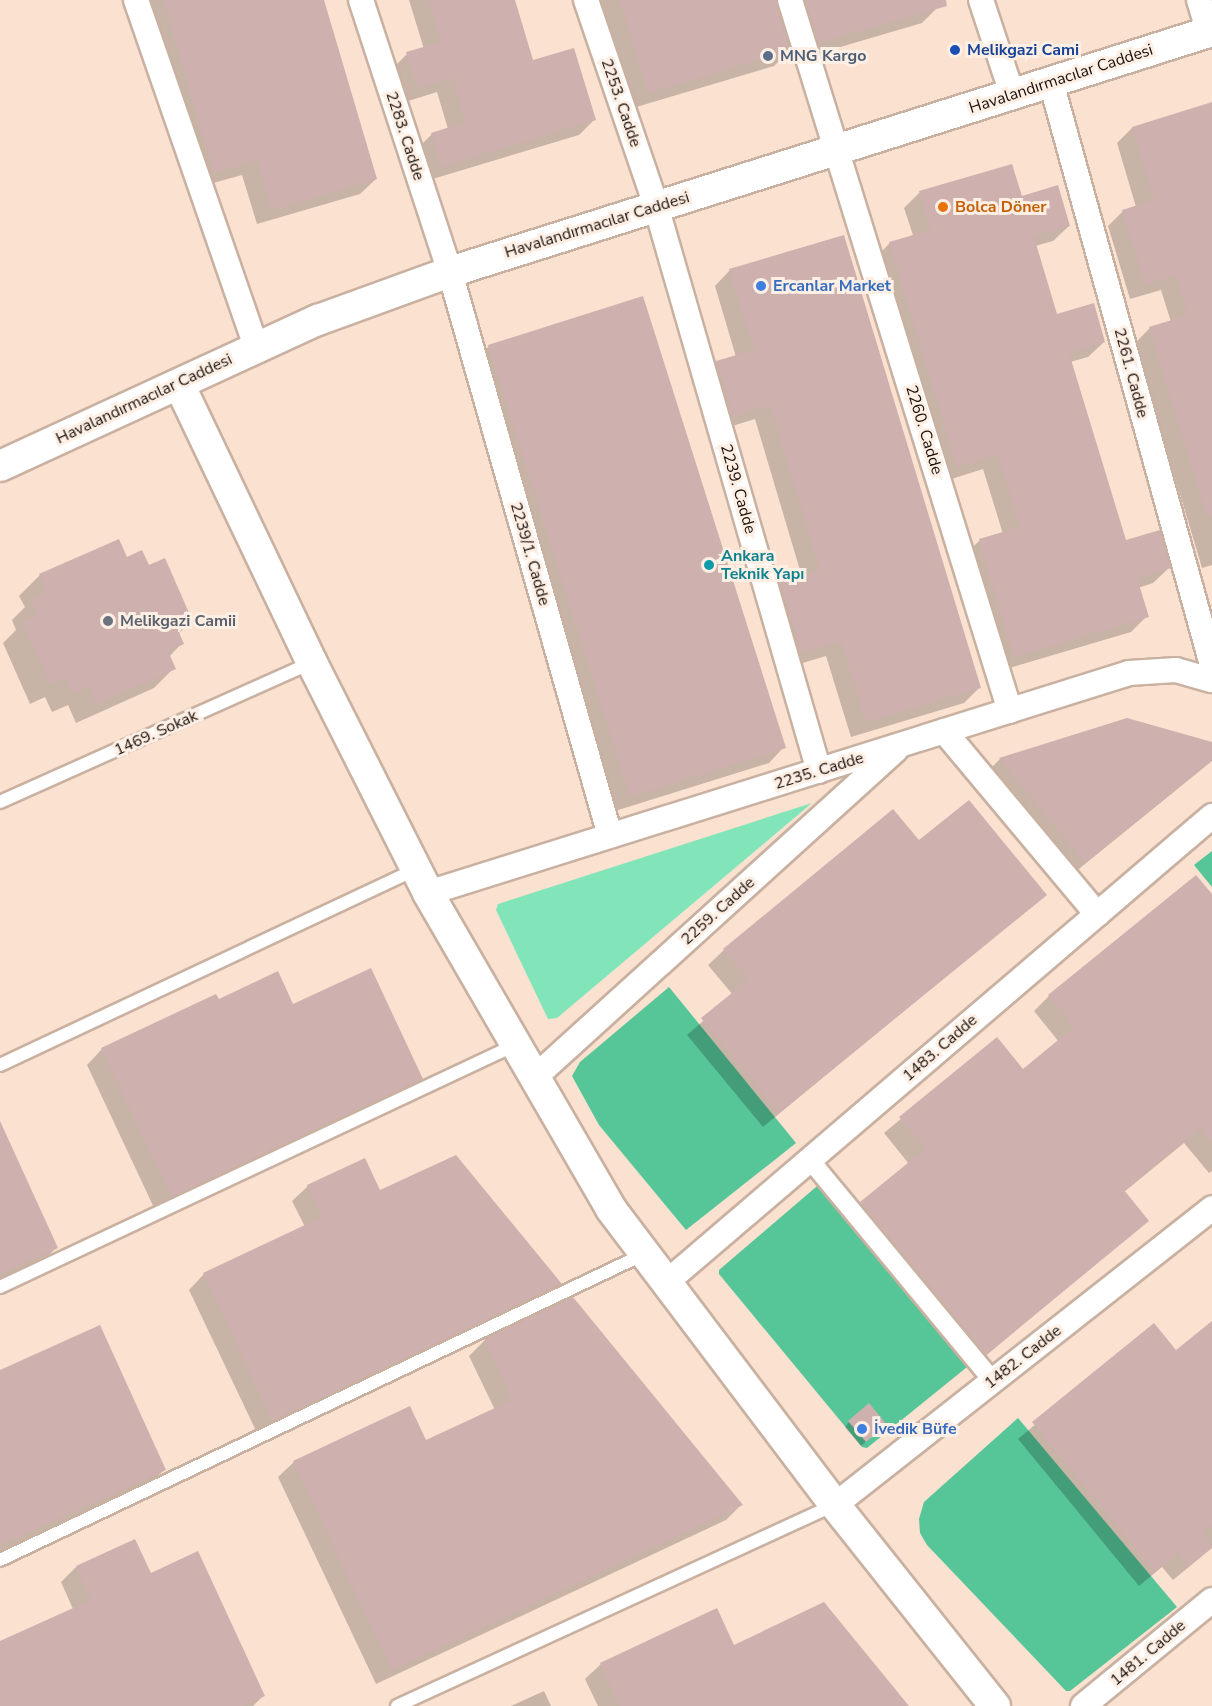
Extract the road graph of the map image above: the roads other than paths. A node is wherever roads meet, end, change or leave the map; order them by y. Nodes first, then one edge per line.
1 (136, 0) edge
2 (361, 0) edge
3 (586, 0) edge
4 (789, 0) edge
5 (981, 0) edge
6 (1199, 0) edge
7 (1211, 31) edge
8 (1051, 82) junction
9 (1012, 94) junction
10 (838, 150) junction
11 (656, 207) junction
12 (450, 272) junction
13 (256, 347) junction
14 (180, 384) junction
15 (0, 466) edge
16 (312, 663) junction
17 (1212, 665) edge
18 (1212, 680) edge
19 (1010, 711) junction
20 (944, 732) junction
21 (902, 745) junction
22 (819, 771) junction
23 (0, 802) edge
24 (1212, 816) edge
25 (610, 836) junction
26 (422, 881) junction
27 (1097, 914) junction
28 (516, 1045) junction
29 (0, 1065) edge
30 (535, 1077) junction
31 (810, 1160) junction
32 (1212, 1209) edge
33 (646, 1253) junction
34 (668, 1281) junction
35 (0, 1287) edge
36 (993, 1381) junction
37 (835, 1504) junction
38 (0, 1560) edge
39 (1212, 1600) edge
40 (397, 1706) edge
41 (995, 1706) edge
42 (1083, 1706) edge

1 - 13 street
2 - 12 street, 2283. Cadde
3 - 11 street, 2253. Cadde
4 - 10 street, 2260. Cadde
5 - 9 street
6 - 7 street
7 - 8 street, Havalandırmacılar Caddesi
8 - 9 street, Havalandırmacılar Caddesi
8 - 17 street, 2261. Cadde
9 - 10 street, Havalandırmacılar Caddesi
10 - 11 street, Havalandırmacılar Caddesi
10 - 19 street, 2260. Cadde
11 - 12 street, Havalandırmacılar Caddesi
11 - 22 street, 2239. Cadde
12 - 13 street, Havalandırmacılar Caddesi
12 - 25 street, 2239/1. Cadde
13 - 14 street, Havalandırmacılar Caddesi
14 - 15 street, Havalandırmacılar Caddesi
14 - 16 street
16 - 23 lane, 1469. Sokak
16 - 26 street
18 - 19 street, 2235. Cadde
19 - 20 street, 2235. Cadde
20 - 21 street, 2235. Cadde
20 - 27 street
21 - 22 street, 2235. Cadde
21 - 30 street, 2259. Cadde
22 - 25 street, 2235. Cadde
24 - 27 street, 1483. Cadde
25 - 26 street, 2235. Cadde
26 - 28 street
26 - 29 lane
27 - 31 street, 1483. Cadde
28 - 30 street
28 - 35 lane
30 - 33 street
31 - 34 street, 1483. Cadde
31 - 36 street
32 - 36 street, 1482. Cadde
33 - 34 street
33 - 38 lane
34 - 37 street
36 - 37 street, 1482. Cadde
37 - 40 lane
37 - 41 street
39 - 42 street, 1481. Cadde

